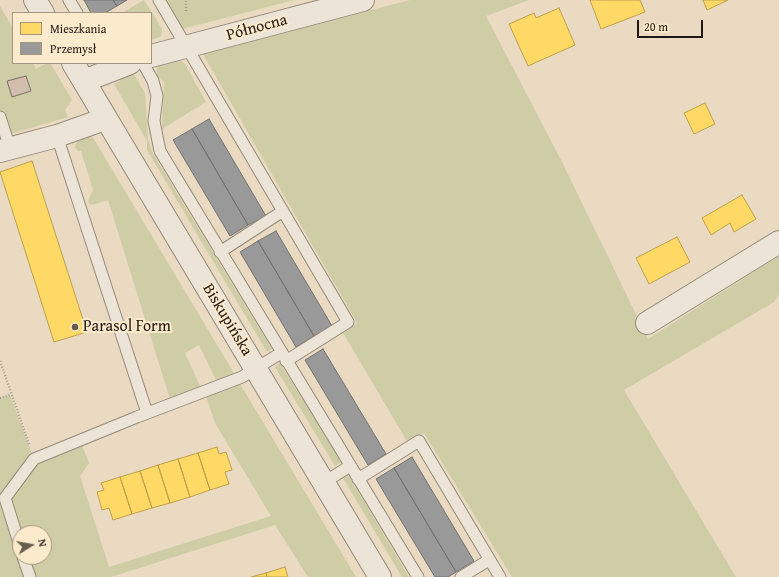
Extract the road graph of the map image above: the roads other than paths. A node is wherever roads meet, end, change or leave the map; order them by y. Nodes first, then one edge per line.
1 (35, 0) edge
2 (69, 0) edge
3 (159, 0) edge
4 (362, 0) edge
5 (42, 12) edge
6 (76, 12) edge
7 (187, 46) junction
8 (152, 56) edge
9 (124, 64) edge
10 (144, 64) edge
11 (78, 72) edge
12 (0, 117) edge
13 (105, 119) junction
14 (57, 136) junction
15 (5, 149) edge
16 (283, 211) junction
17 (779, 242) edge
18 (220, 252) junction
19 (647, 323) dead end
20 (283, 357) junction
21 (256, 369) junction
22 (147, 413) junction
23 (350, 466) junction
24 (358, 479) junction
25 (323, 483) junction
26 (13, 525) edge
27 (490, 560) junction
28 (26, 565) edge
29 (30, 577) edge
30 (380, 577) edge
31 (418, 577) edge
32 (461, 577) edge
33 (500, 577) edge

1 - 5 street
2 - 6 lane
3 - 7 lane
4 - 7 street, Północna
7 - 8 street, Północna
7 - 16 lane
9 - 11 street
10 - 18 lane
11 - 13 street, Biskupińska
12 - 15 lane
13 - 14 street
13 - 21 street, Biskupińska
14 - 15 street
14 - 22 lane
16 - 18 lane
16 - 20 lane
17 - 19 street
18 - 20 lane
20 - 21 lane
20 - 23 lane
21 - 22 lane
21 - 25 street, Biskupińska
22 - 26 lane
23 - 24 lane
23 - 25 lane
24 - 27 lane
24 - 31 lane
25 - 30 street, Biskupińska
27 - 32 lane
27 - 33 lane
28 - 29 lane

